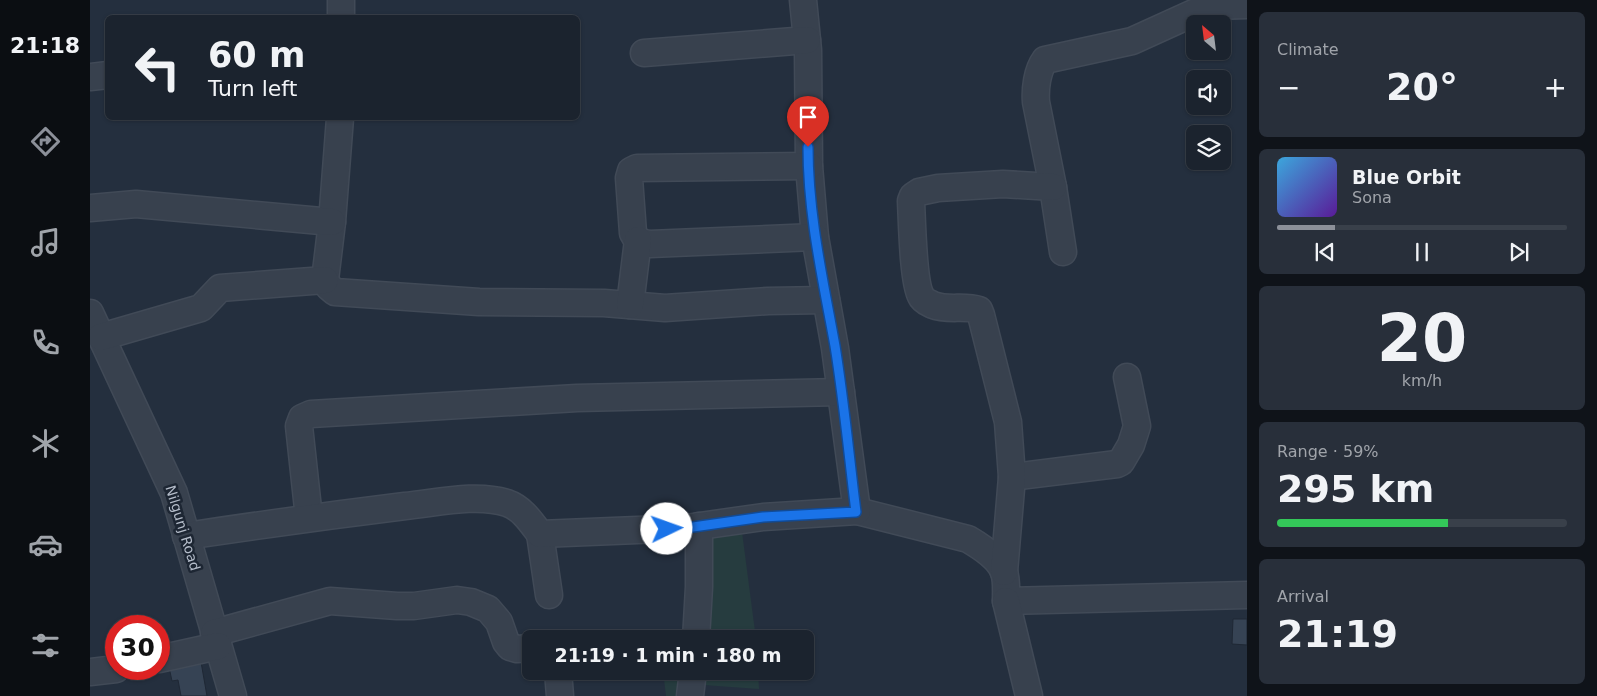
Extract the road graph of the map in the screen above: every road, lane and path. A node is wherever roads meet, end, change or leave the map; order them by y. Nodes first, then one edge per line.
1 (341, 0) edge
2 (803, 0) edge
3 (1247, 5) edge
4 (341, 15) edge
5 (807, 40) junction
6 (644, 54) dead end
7 (105, 75) edge
8 (90, 77) edge
9 (340, 120) edge
10 (808, 166) junction
11 (1053, 187) junction
12 (90, 208) edge
13 (332, 222) junction
14 (815, 237) junction
15 (638, 240) junction
16 (1062, 252) dead end
17 (326, 280) junction
18 (826, 300) junction
19 (630, 305) junction
20 (90, 313) edge
21 (101, 337) junction
22 (1127, 377) dead end
23 (840, 392) junction
24 (1012, 477) junction
25 (856, 512) junction
26 (309, 518) junction
27 (699, 526) junction
28 (540, 534) junction
29 (186, 536) junction
30 (1004, 572) junction
31 (549, 595) dead end
32 (1247, 595) edge
33 (1006, 601) junction
34 (697, 630) edge
35 (216, 640) junction
36 (522, 649) edge
37 (170, 655) edge
38 (105, 670) edge
39 (90, 672) edge
40 (559, 680) edge
41 (692, 680) edge
42 (233, 696) edge
43 (560, 696) edge
44 (690, 696) edge
45 (1029, 696) edge

1 - 4 street
2 - 5 street
3 - 11 street
5 - 6 street
5 - 10 street
7 - 8 street
9 - 13 street
10 - 14 street
10 - 15 street
11 - 16 street
11 - 24 street
12 - 13 street
13 - 17 street
14 - 15 street
14 - 18 street
15 - 19 street
17 - 19 street
17 - 21 street
18 - 19 street
18 - 23 street
20 - 21 street, Nilgunj Road
21 - 29 street, Nilgunj Road
22 - 24 street
23 - 25 street
23 - 26 street
24 - 30 street
25 - 27 street
25 - 30 street
26 - 28 street
26 - 29 street
27 - 28 street
27 - 34 street
28 - 31 street
29 - 35 street, Nilgunj Road
30 - 33 street
32 - 33 street
33 - 45 street
35 - 36 street
35 - 37 street
35 - 42 street, Nilgunj Road
38 - 39 street
40 - 43 street
41 - 44 street

